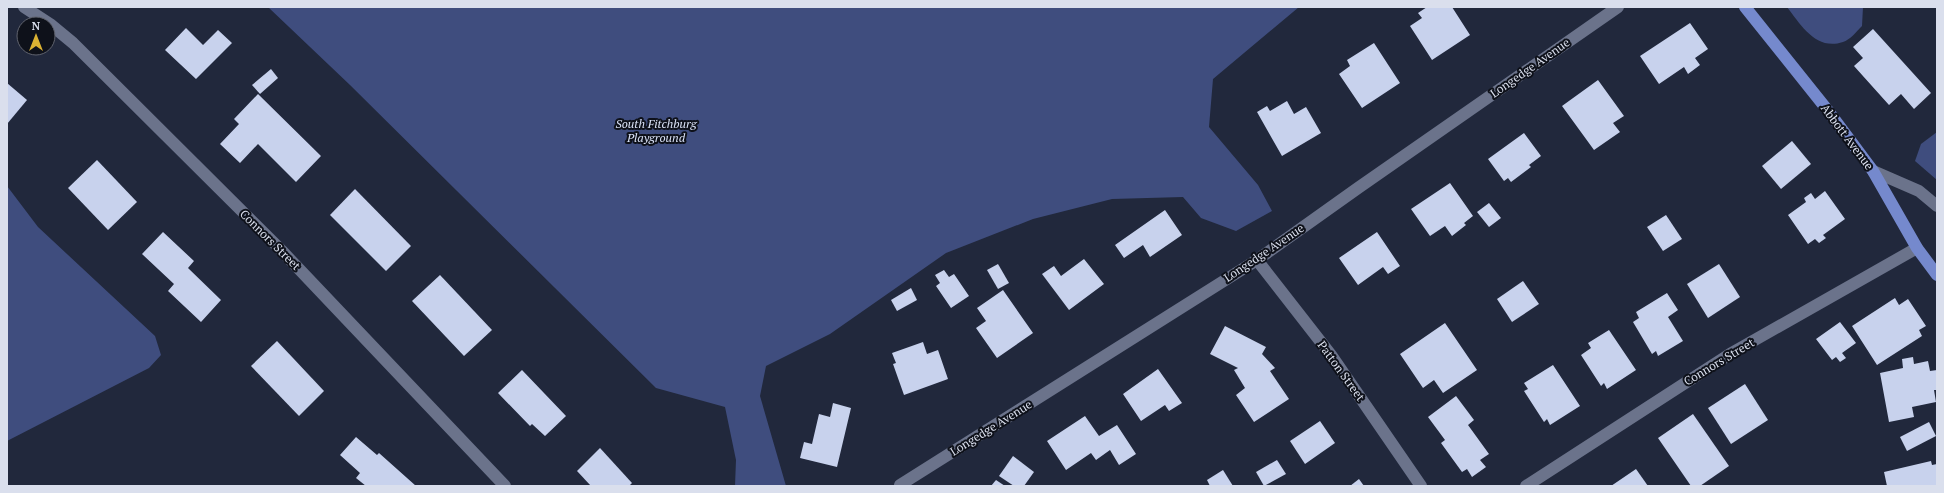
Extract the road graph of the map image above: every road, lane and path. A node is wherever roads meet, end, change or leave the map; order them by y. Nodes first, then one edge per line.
1 (24, 7) edge
2 (1618, 7) edge
3 (1745, 7) edge
4 (1873, 170) junction
5 (1937, 206) edge
6 (1917, 248) junction
7 (1257, 260) junction
8 (1937, 275) edge
9 (900, 485) dead end
10 (505, 486) edge
11 (1421, 486) edge
12 (1526, 486) edge

1 - 10 street, Connors Street
2 - 7 street, Longedge Avenue
3 - 4 main road, Abbott Avenue
4 - 5 street
4 - 6 main road, Abbott Avenue
6 - 8 main road, Abbott Avenue
6 - 12 street, Connors Street
7 - 9 street, Longedge Avenue
7 - 11 street, Patton Street

